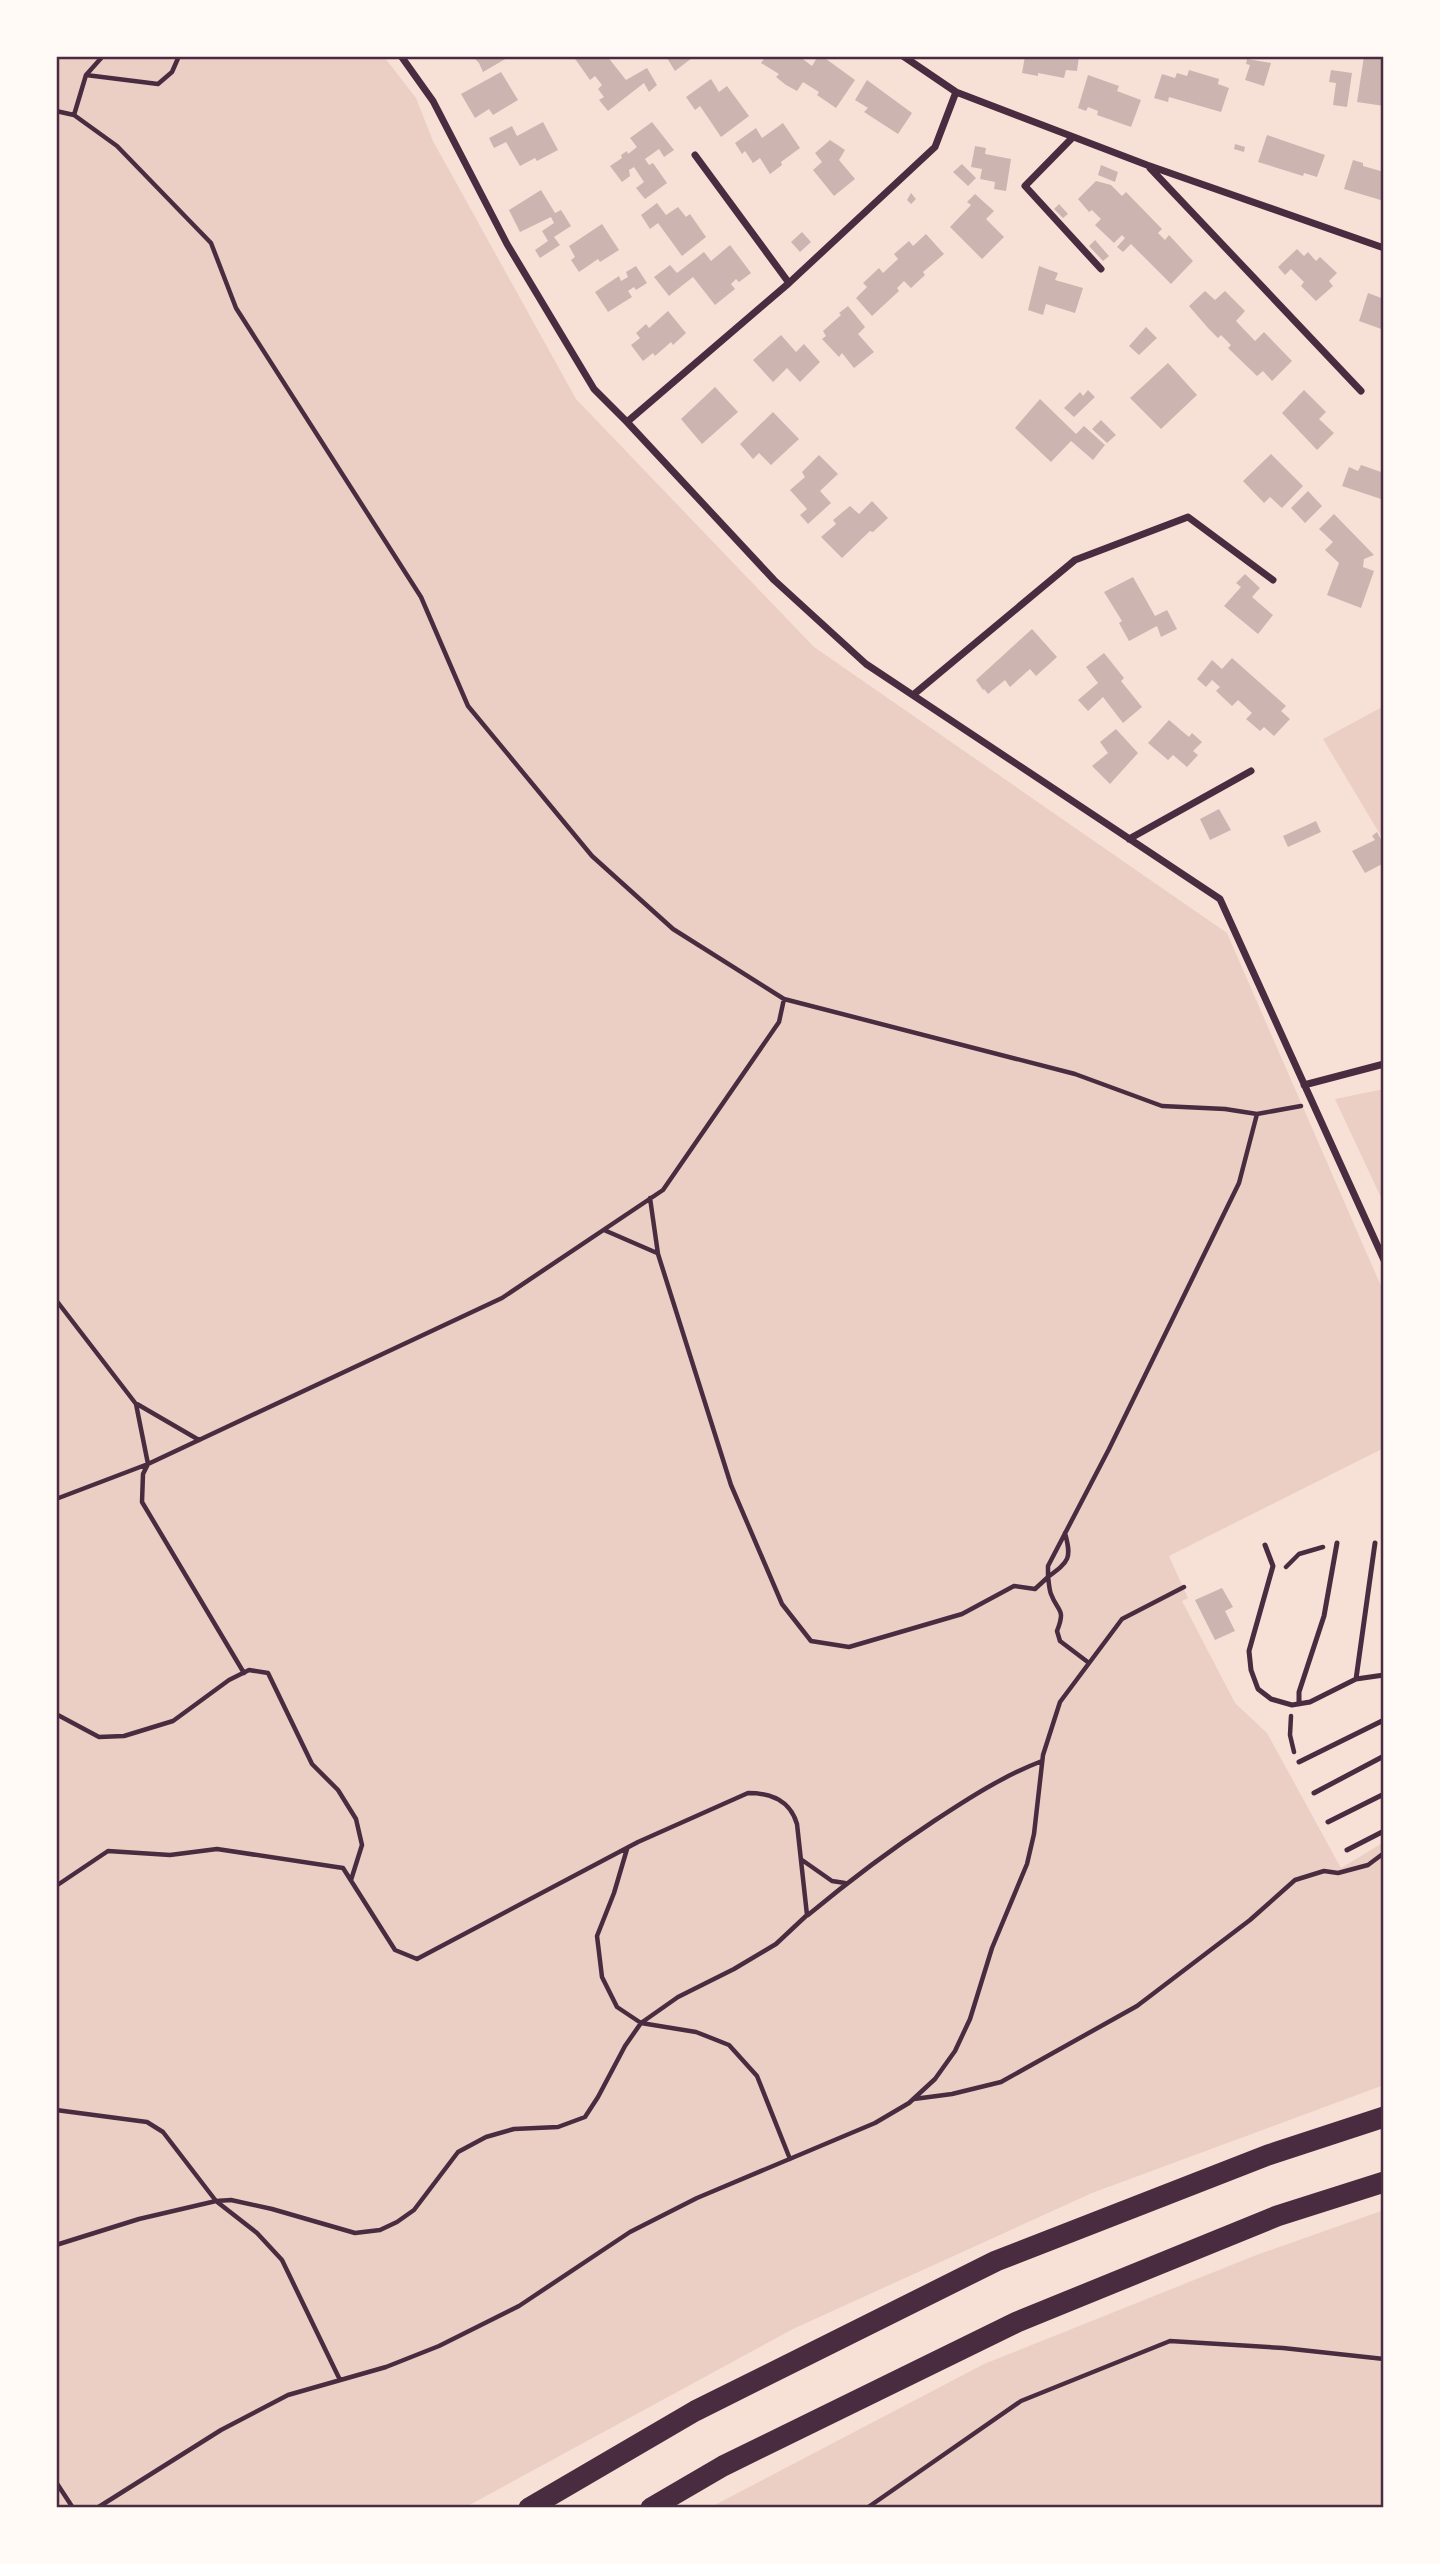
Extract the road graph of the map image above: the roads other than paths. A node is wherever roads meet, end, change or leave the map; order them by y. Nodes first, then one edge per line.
1 (401, 56) edge
2 (903, 56) edge
3 (956, 92) junction
4 (1073, 137) junction
5 (695, 155) dead end
6 (1147, 165) junction
7 (1384, 248) edge
8 (1101, 269) dead end
9 (789, 283) junction
10 (1361, 391) dead end
11 (627, 422) junction
12 (1273, 580) dead end
13 (913, 695) junction
14 (1251, 771) dead end
15 (1129, 839) junction
16 (1384, 1063) edge
17 (1304, 1085) junction
18 (1384, 1260) edge
19 (1337, 1543) dead end
20 (1375, 1543) dead end
21 (1265, 1545) dead end
22 (1384, 1675) edge
23 (1356, 1679) junction
24 (1299, 1704) junction
25 (1384, 1720) edge
26 (1384, 1756) edge
27 (1299, 1762) dead end
28 (1314, 1793) dead end
29 (1384, 1794) edge
30 (1328, 1822) dead end
31 (1384, 1831) edge
32 (1347, 1850) dead end
33 (1384, 2118) edge
34 (1384, 2182) edge
35 (529, 2508) edge
36 (651, 2508) edge

1 - 11 street
2 - 3 street
3 - 4 street
3 - 9 street
4 - 6 street
4 - 8 street
5 - 9 street
6 - 7 street
6 - 10 street
9 - 11 street
11 - 13 street
12 - 13 street
13 - 15 street
14 - 15 street
15 - 17 street
16 - 17 street
17 - 18 street
19 - 24 lane
20 - 23 lane
21 - 24 lane
22 - 23 lane
23 - 24 lane
25 - 27 lane
26 - 28 lane
29 - 30 lane
31 - 32 lane
33 - 35 highway
34 - 36 highway

